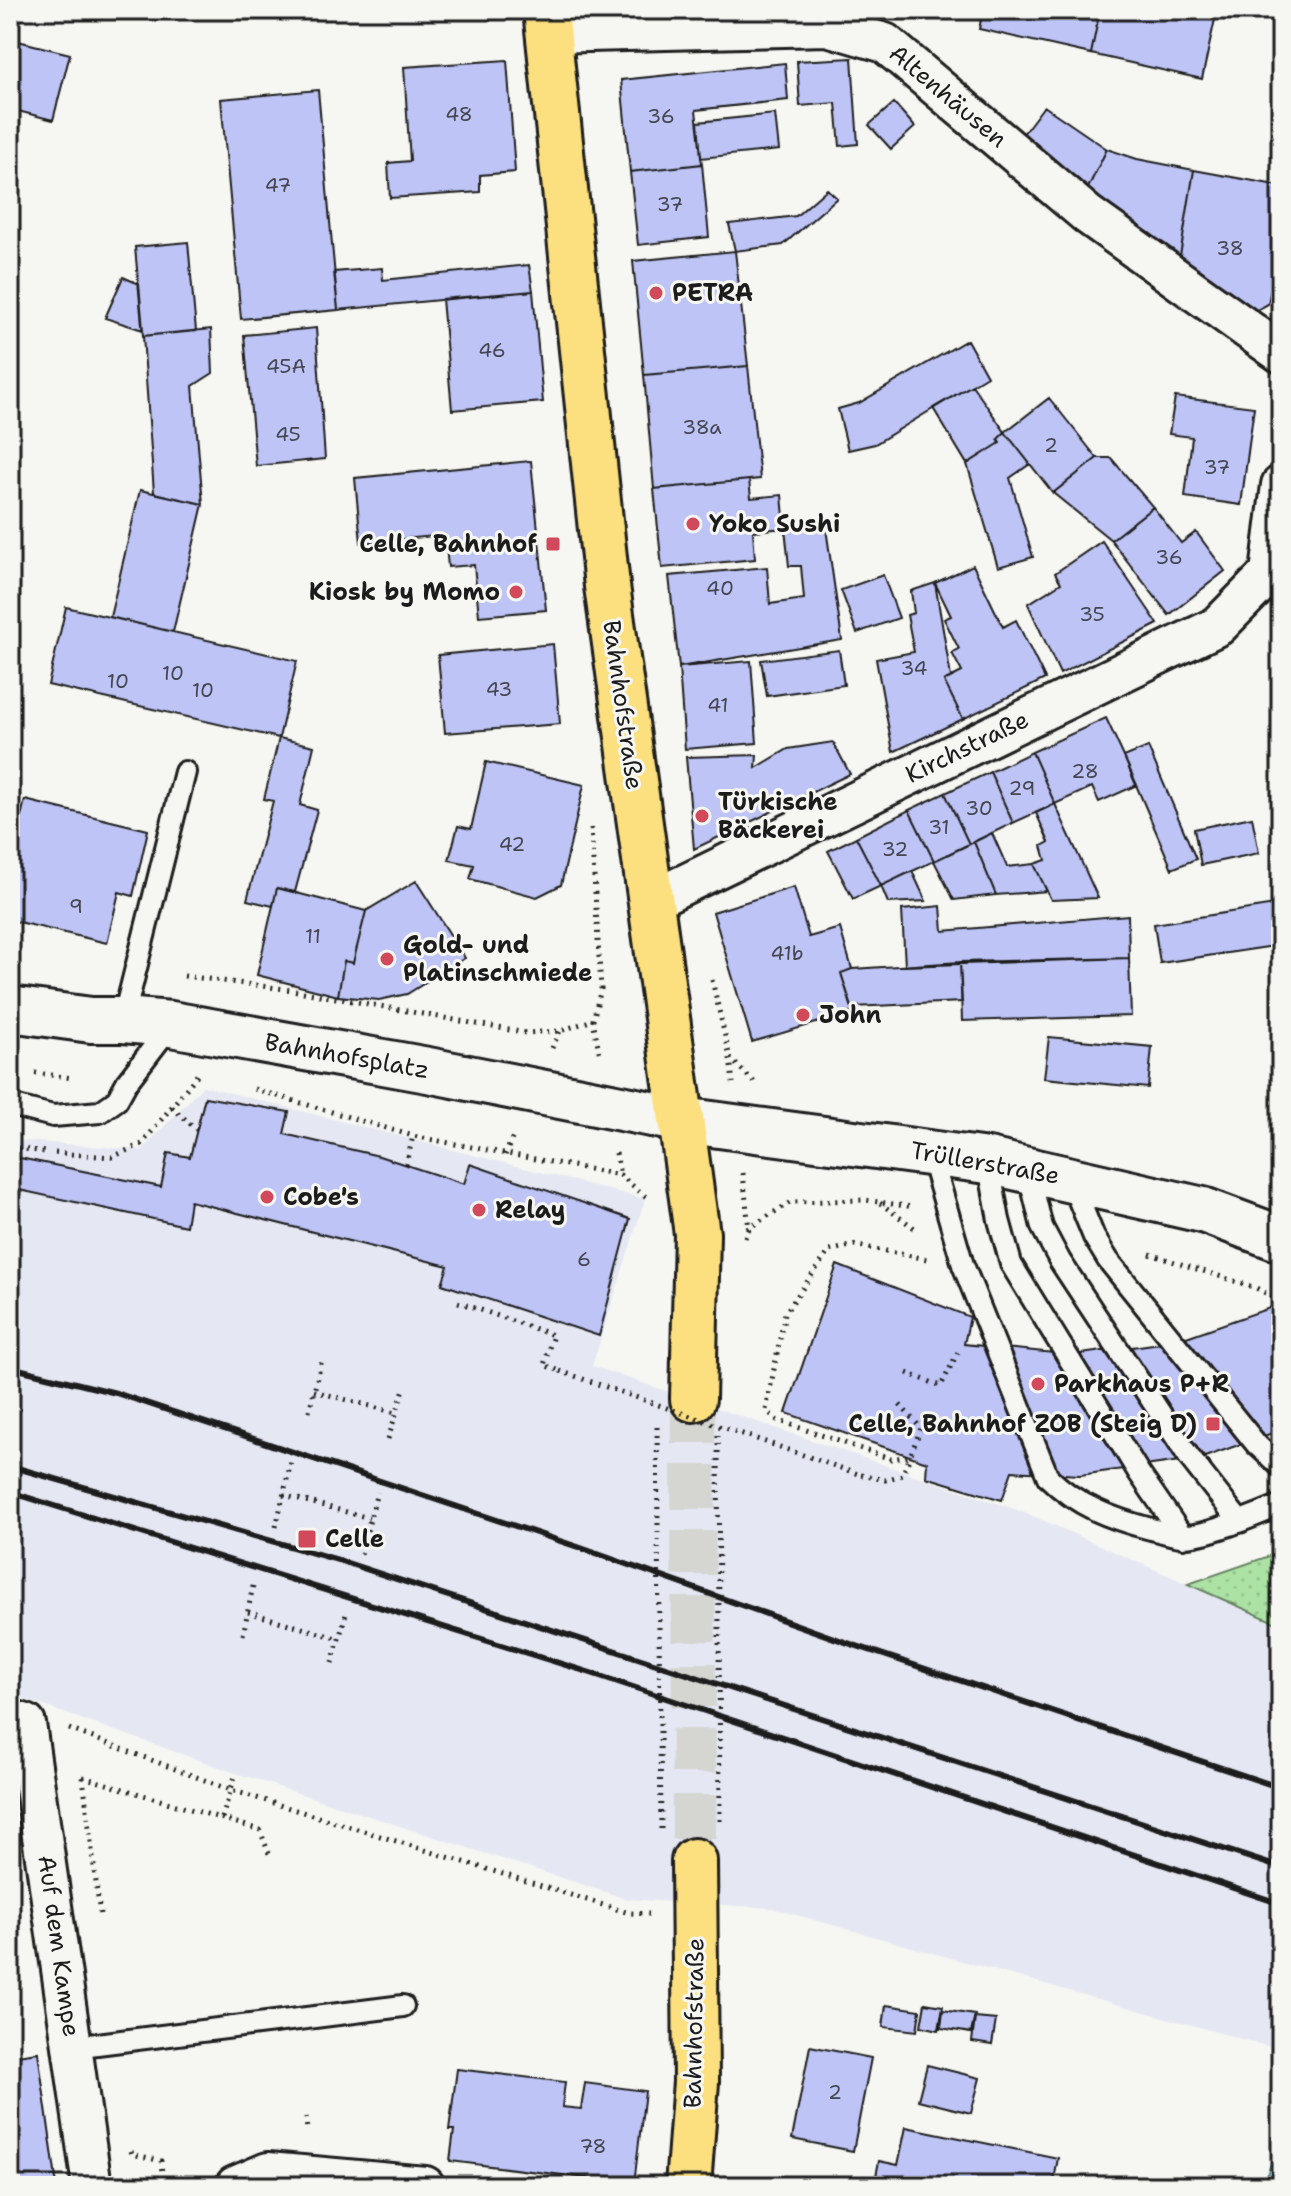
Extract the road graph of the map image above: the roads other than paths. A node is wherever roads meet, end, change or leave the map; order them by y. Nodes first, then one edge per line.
1 (548, 22) edge
2 (1281, 353) edge
3 (1281, 499) edge
4 (1276, 578) edge
5 (185, 772) dead end
6 (650, 901) junction
7 (10, 1009) edge
8 (123, 1020) junction
9 (171, 1024) junction
10 (10, 1105) edge
11 (682, 1120) junction
12 (930, 1152) junction
13 (1008, 1165) junction
14 (1071, 1179) junction
15 (1281, 1239) edge
16 (682, 1404) tunnel mouth
17 (1281, 1467) edge
18 (1281, 1505) edge
19 (1240, 1522) junction
20 (1183, 1537) junction
21 (18, 1721) edge
22 (692, 1845) tunnel mouth
23 (403, 2006) dead end
24 (73, 2047) junction
25 (92, 2186) edge
26 (235, 2186) edge
27 (425, 2186) edge
28 (688, 2186) edge

1 - 2 street, Altenhäusen
1 - 6 main road, Bahnhofstraße
3 - 4 street, Kirchstraße
4 - 6 street, Kirchstraße
5 - 8 lane
6 - 11 main road, Bahnhofstraße
7 - 8 street, Bahnhofsplatz
8 - 9 street, Bahnhofsplatz
9 - 10 lane
9 - 11 street, Bahnhofsplatz
11 - 12 street, Trüllerstraße
11 - 16 main road, Bahnhofstraße
12 - 13 street, Trüllerstraße
12 - 20 lane
13 - 14 street, Trüllerstraße
13 - 19 lane
13 - 20 lane
14 - 15 street, Trüllerstraße
14 - 17 lane
18 - 19 lane
19 - 20 lane
21 - 24 street, Auf dem Kampe
22 - 28 main road, Bahnhofstraße
23 - 24 lane
24 - 25 street, Auf dem Kampe
26 - 27 street

